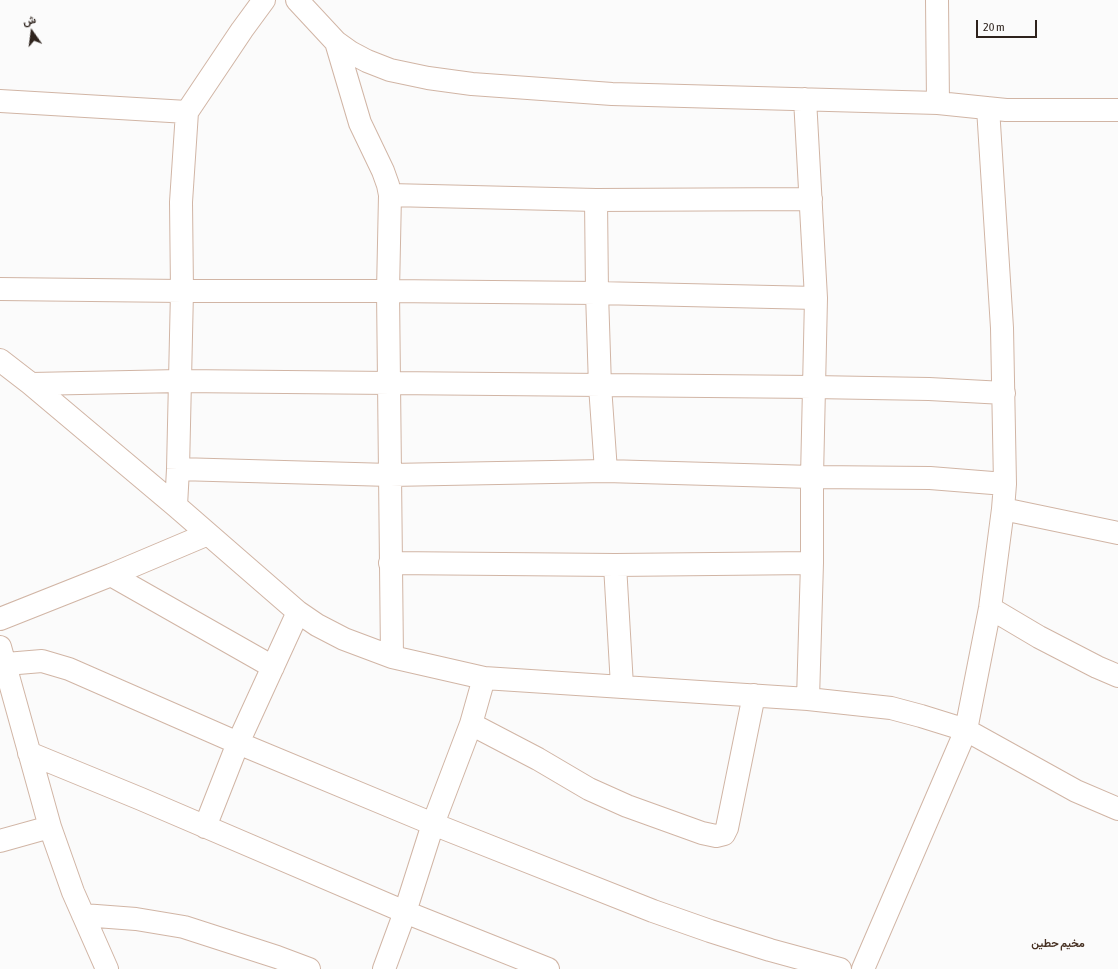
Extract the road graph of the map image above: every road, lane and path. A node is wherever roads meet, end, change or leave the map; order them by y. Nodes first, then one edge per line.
1 (264, 0) edge
2 (297, 0) edge
3 (937, 0) edge
4 (336, 42) junction
5 (805, 99) junction
6 (0, 101) edge
7 (938, 103) junction
8 (988, 108) junction
9 (1118, 110) edge
10 (187, 112) junction
11 (390, 195) junction
12 (811, 199) junction
13 (596, 200) junction
14 (0, 288) edge
15 (182, 291) junction
16 (388, 291) junction
17 (597, 293) junction
18 (816, 298) junction
19 (0, 360) edge
20 (180, 381) junction
21 (388, 383) junction
22 (31, 384) junction
23 (600, 386) junction
24 (813, 387) junction
25 (1004, 392) junction
26 (178, 468) junction
27 (606, 472) junction
28 (390, 475) junction
29 (812, 477) junction
30 (1005, 484) junction
31 (176, 506) junction
32 (1003, 509) junction
33 (1118, 533) edge
34 (208, 534) junction
35 (390, 563) junction
36 (812, 563) junction
37 (615, 565) junction
38 (111, 575) junction
39 (990, 608) junction
40 (298, 612) junction
41 (0, 619) edge
42 (3, 655) edge
43 (392, 657) junction
44 (273, 667) junction
45 (1118, 676) edge
46 (484, 678) junction
47 (622, 686) junction
48 (754, 695) junction
49 (808, 699) junction
50 (471, 724) junction
51 (966, 730) junction
52 (238, 743) junction
53 (29, 753) junction
54 (1118, 809) edge
55 (433, 824) junction
56 (50, 827) junction
57 (205, 827) junction
58 (0, 842) edge
59 (405, 912) junction
60 (83, 915) junction
61 (107, 969) edge
62 (309, 969) edge
63 (384, 969) edge
64 (548, 969) edge
65 (840, 969) edge
66 (863, 969) edge

1 - 10 street
2 - 4 street
3 - 7 street
4 - 5 street
4 - 11 street
5 - 7 street
5 - 12 street
6 - 10 street
7 - 8 street
8 - 9 street
8 - 25 street
10 - 15 street
11 - 13 street
11 - 16 street
12 - 13 street
12 - 18 street
13 - 17 street
14 - 15 street
15 - 16 street
15 - 20 street
16 - 17 street
16 - 21 street
17 - 18 street
17 - 23 street
18 - 24 street
19 - 22 street
20 - 21 street
20 - 22 street
20 - 26 street
21 - 23 street
21 - 28 street
22 - 31 street
23 - 24 street
23 - 27 street
24 - 25 street
24 - 29 street
25 - 30 street
26 - 28 street
26 - 31 street
27 - 28 street
27 - 29 street
28 - 35 street
29 - 30 street
29 - 36 street
30 - 32 street
31 - 34 street
32 - 33 street
32 - 39 street
34 - 38 street
34 - 40 street
35 - 37 street
35 - 43 street
36 - 37 street
36 - 49 street
37 - 47 street
38 - 41 street
38 - 44 street
39 - 45 street
39 - 51 street
40 - 43 street
40 - 44 street
42 - 52 street
42 - 53 street
43 - 46 street
44 - 52 street
46 - 47 street
46 - 50 street
47 - 48 street
48 - 49 street
48 - 50 street
49 - 51 street
50 - 55 street
51 - 54 street
51 - 66 street
52 - 55 street
52 - 57 street
53 - 56 street
53 - 57 street
55 - 59 street
55 - 65 street
56 - 58 street
56 - 60 street
57 - 59 street
59 - 63 street
59 - 64 street
60 - 61 street
60 - 62 street

